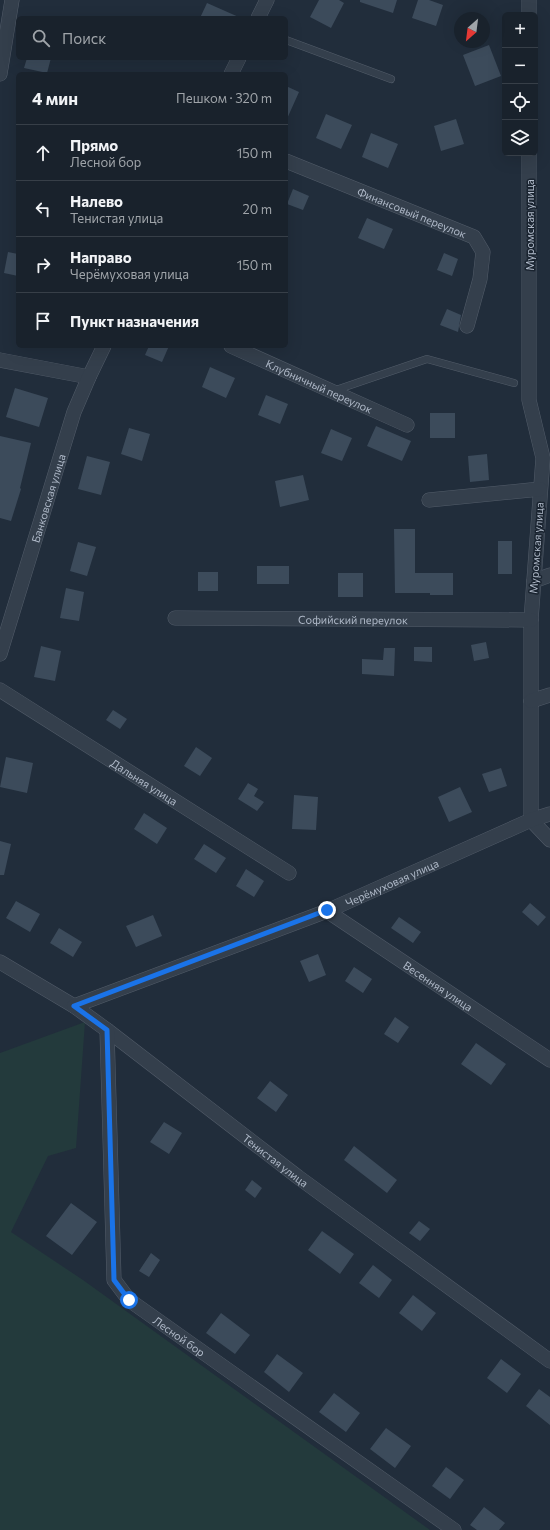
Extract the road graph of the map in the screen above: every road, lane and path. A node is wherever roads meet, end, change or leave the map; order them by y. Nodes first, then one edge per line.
1 (12, 0) edge
2 (267, 0) edge
3 (259, 16) edge
4 (288, 41) edge
5 (237, 60) edge
6 (232, 72) edge
7 (0, 74) edge
8 (391, 79) dead end
9 (529, 156) edge
10 (288, 162) edge
11 (467, 326) dead end
12 (103, 348) edge
13 (235, 348) edge
14 (0, 360) edge
15 (89, 377) junction
16 (514, 383) dead end
17 (332, 391) junction
18 (407, 425) dead end
19 (546, 458) edge
20 (540, 489) junction
21 (429, 500) dead end
22 (550, 575) edge
23 (534, 581) junction
24 (175, 618) dead end
25 (531, 620) junction
26 (0, 654) edge
27 (0, 690) edge
28 (550, 695) edge
29 (531, 702) junction
30 (550, 814) edge
31 (531, 820) junction
32 (550, 840) edge
33 (289, 874) dead end
34 (327, 910) junction
35 (0, 962) edge
36 (74, 1006) junction
37 (107, 1030) junction
38 (550, 1060) edge
39 (550, 1361) edge
40 (454, 1530) edge

1 - 7 street
2 - 3 street
4 - 8 lane
5 - 6 street
9 - 19 street, Муромская улица
10 - 11 street, Финансовый переулок
12 - 15 street, Банковская улица
13 - 17 street, Клубничный переулок
14 - 15 street
15 - 26 street, Банковская улица
16 - 17 lane
17 - 18 street, Клубничный переулок
19 - 20 street, Муромская улица
20 - 21 street
20 - 23 street, Муромская улица
22 - 23 street
23 - 25 street, Муромская улица
24 - 25 street, Софийский переулок
25 - 29 street, Муромская улица
27 - 33 street, Дальняя улица
28 - 29 street
29 - 31 street, Муромская улица
30 - 31 street, Черёмуховая улица
31 - 32 street
31 - 34 street, Черёмуховая улица
34 - 36 street, Черёмуховая улица
34 - 38 street, Весенняя улица
35 - 36 street, Тенистая улица
36 - 37 street, Тенистая улица
37 - 39 street, Тенистая улица
37 - 40 street, Лесной бор

